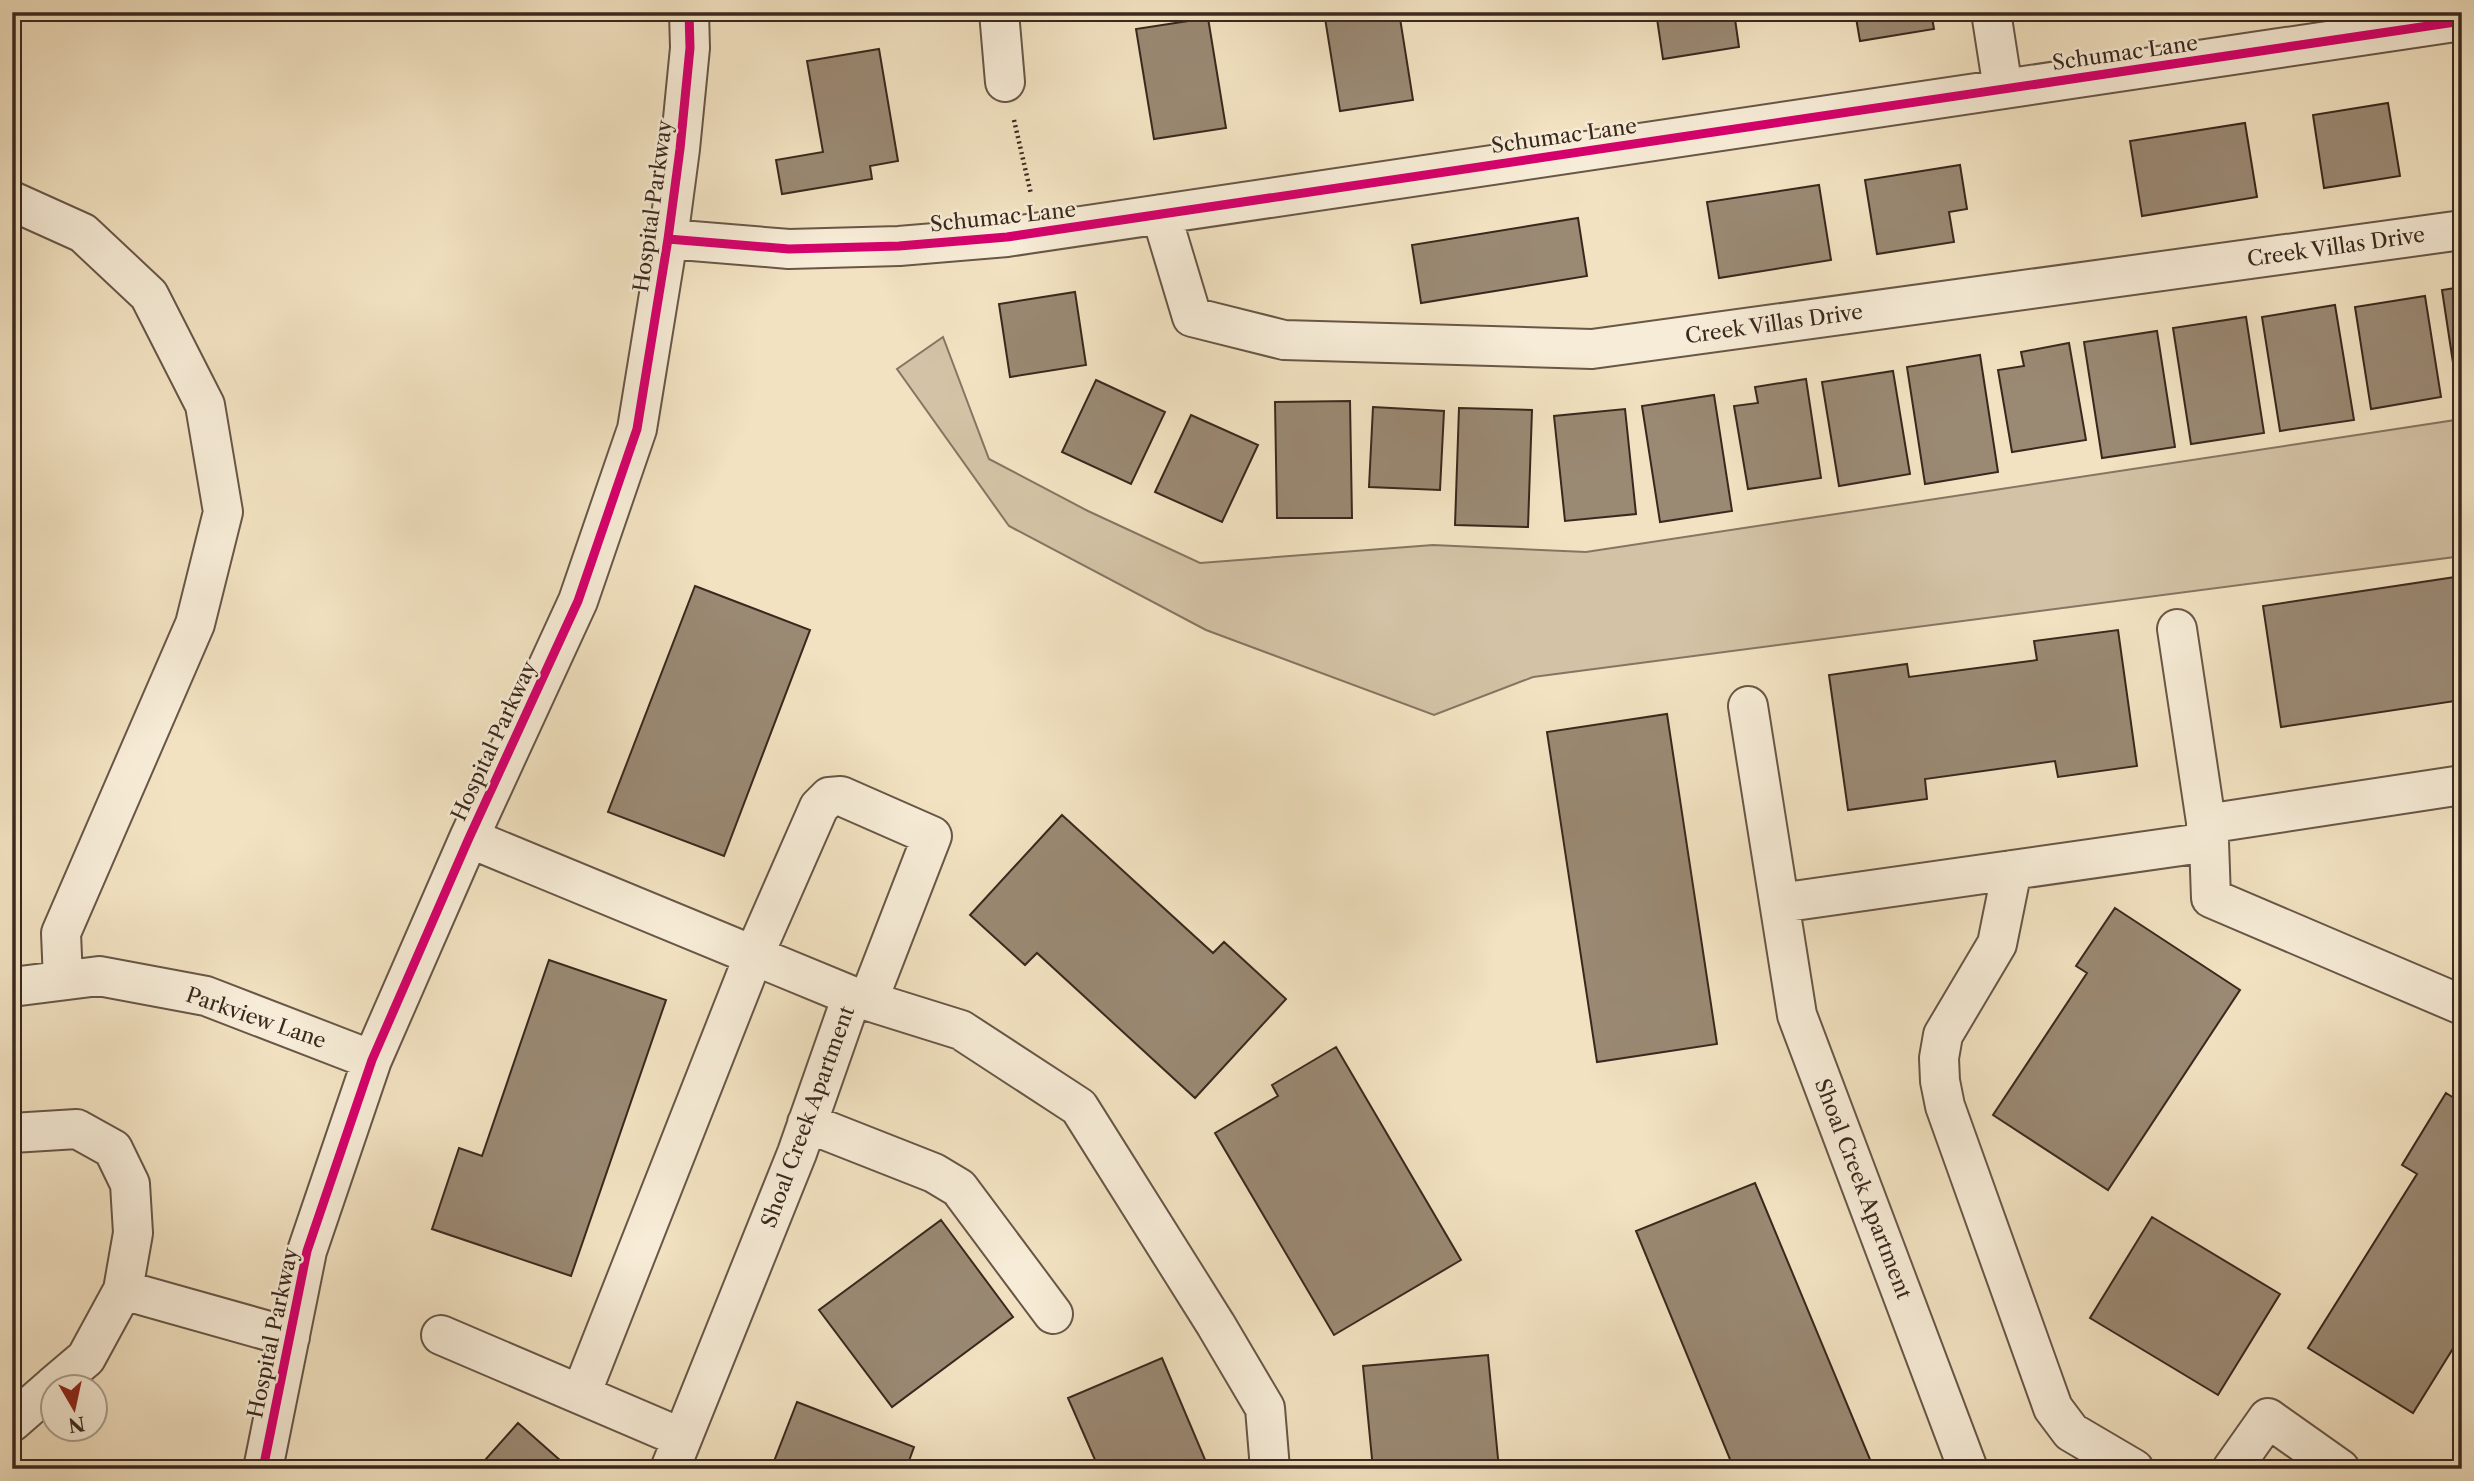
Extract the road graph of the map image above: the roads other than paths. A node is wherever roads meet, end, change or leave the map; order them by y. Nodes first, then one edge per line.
1 (689, 12) edge
2 (999, 12) edge
3 (1991, 12) edge
4 (2455, 18) edge
5 (1005, 82) road end
6 (2003, 89) junction
7 (12, 201) edge
8 (1161, 214) junction
9 (2462, 230) edge
10 (668, 239) junction
11 (2177, 629) dead end
12 (1748, 706) dead end
13 (2462, 785) edge
14 (2208, 833) junction
15 (468, 838) junction
16 (2011, 870) junction
17 (1780, 902) junction
18 (754, 955) junction
19 (63, 980) junction
20 (12, 987) edge
21 (860, 998) junction
22 (2462, 1004) edge
23 (372, 1060) junction
24 (807, 1123) junction
25 (12, 1133) edge
26 (124, 1290) junction
27 (1053, 1314) dead end
28 (441, 1335) dead end
29 (290, 1337) junction
30 (70, 1372) edge
31 (580, 1394) junction
32 (38, 1400) edge
33 (12, 1422) edge
34 (676, 1453) edge
35 (263, 1469) edge
36 (1270, 1469) edge
37 (1968, 1469) edge
38 (2134, 1469) edge
39 (2232, 1469) edge
40 (2340, 1469) edge

1 - 10 street, Hospital Parkway
2 - 5 street
3 - 6 street
4 - 6 street, Schumac Lane
6 - 8 street, Schumac Lane
7 - 19 street
8 - 9 street, Creek Villas Drive
8 - 10 street, Schumac Lane
10 - 15 street, Hospital Parkway
11 - 14 street
12 - 17 street, Shoal Creek Apartment
13 - 14 street
14 - 16 street
14 - 22 street
15 - 18 street
15 - 23 street, Hospital Parkway
16 - 17 street
16 - 38 street
17 - 37 street, Shoal Creek Apartment
18 - 21 street
18 - 21 street
18 - 31 street
19 - 20 street, Parkview Lane
19 - 23 street, Parkview Lane
21 - 24 street, Shoal Creek Apartment
21 - 36 street, Shoal Creek Apartment
23 - 29 street, Hospital Parkway
24 - 27 street
24 - 34 street, Shoal Creek Apartment
25 - 26 street
26 - 29 street
26 - 30 street
28 - 31 street
29 - 35 street, Hospital Parkway
31 - 34 street
32 - 33 street
39 - 40 street

